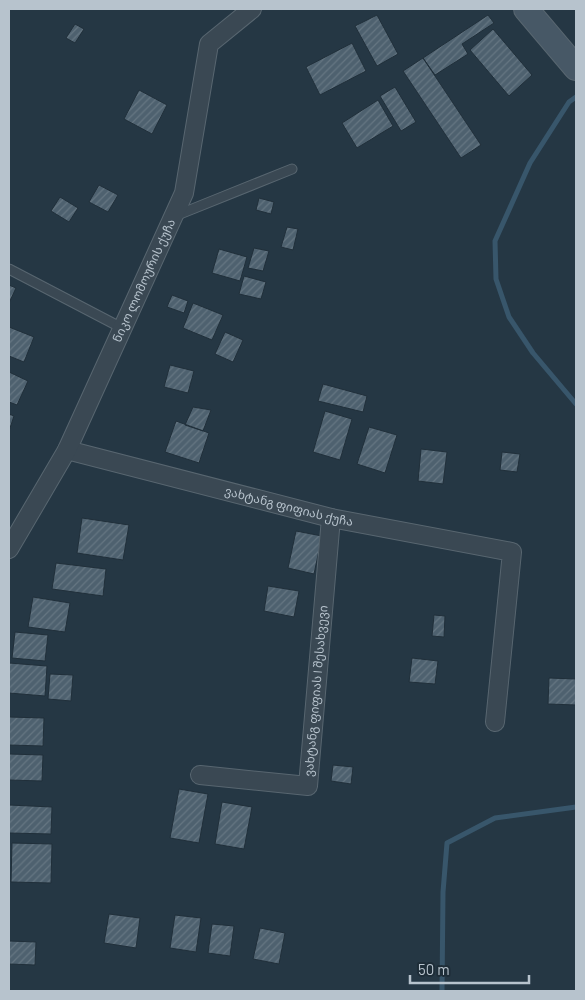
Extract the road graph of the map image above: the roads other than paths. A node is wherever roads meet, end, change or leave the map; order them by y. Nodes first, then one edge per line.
1 (252, 9) edge
2 (526, 9) edge
3 (570, 60) edge
4 (292, 170) dead end
5 (173, 217) junction
6 (9, 269) edge
7 (122, 328) junction
8 (67, 450) junction
9 (331, 518) junction
10 (9, 549) edge
11 (496, 722) dead end
12 (200, 775) dead end

1 - 5 street, ნიკო ლომოურის ქუჩა
2 - 3 main road
4 - 5 lane
5 - 7 street, ნიკო ლომოურის ქუჩა
6 - 7 lane
7 - 8 street, ნიკო ლომოურის ქუჩა
8 - 9 street, ვახტანგ ფიფიას ქუჩა
8 - 10 street, ნიკო ლომოურის ქუჩა
9 - 11 street, ვახტანგ ფიფიას ქუჩა
9 - 12 street, ვახტანგ ფიფიას I შესახვევი

